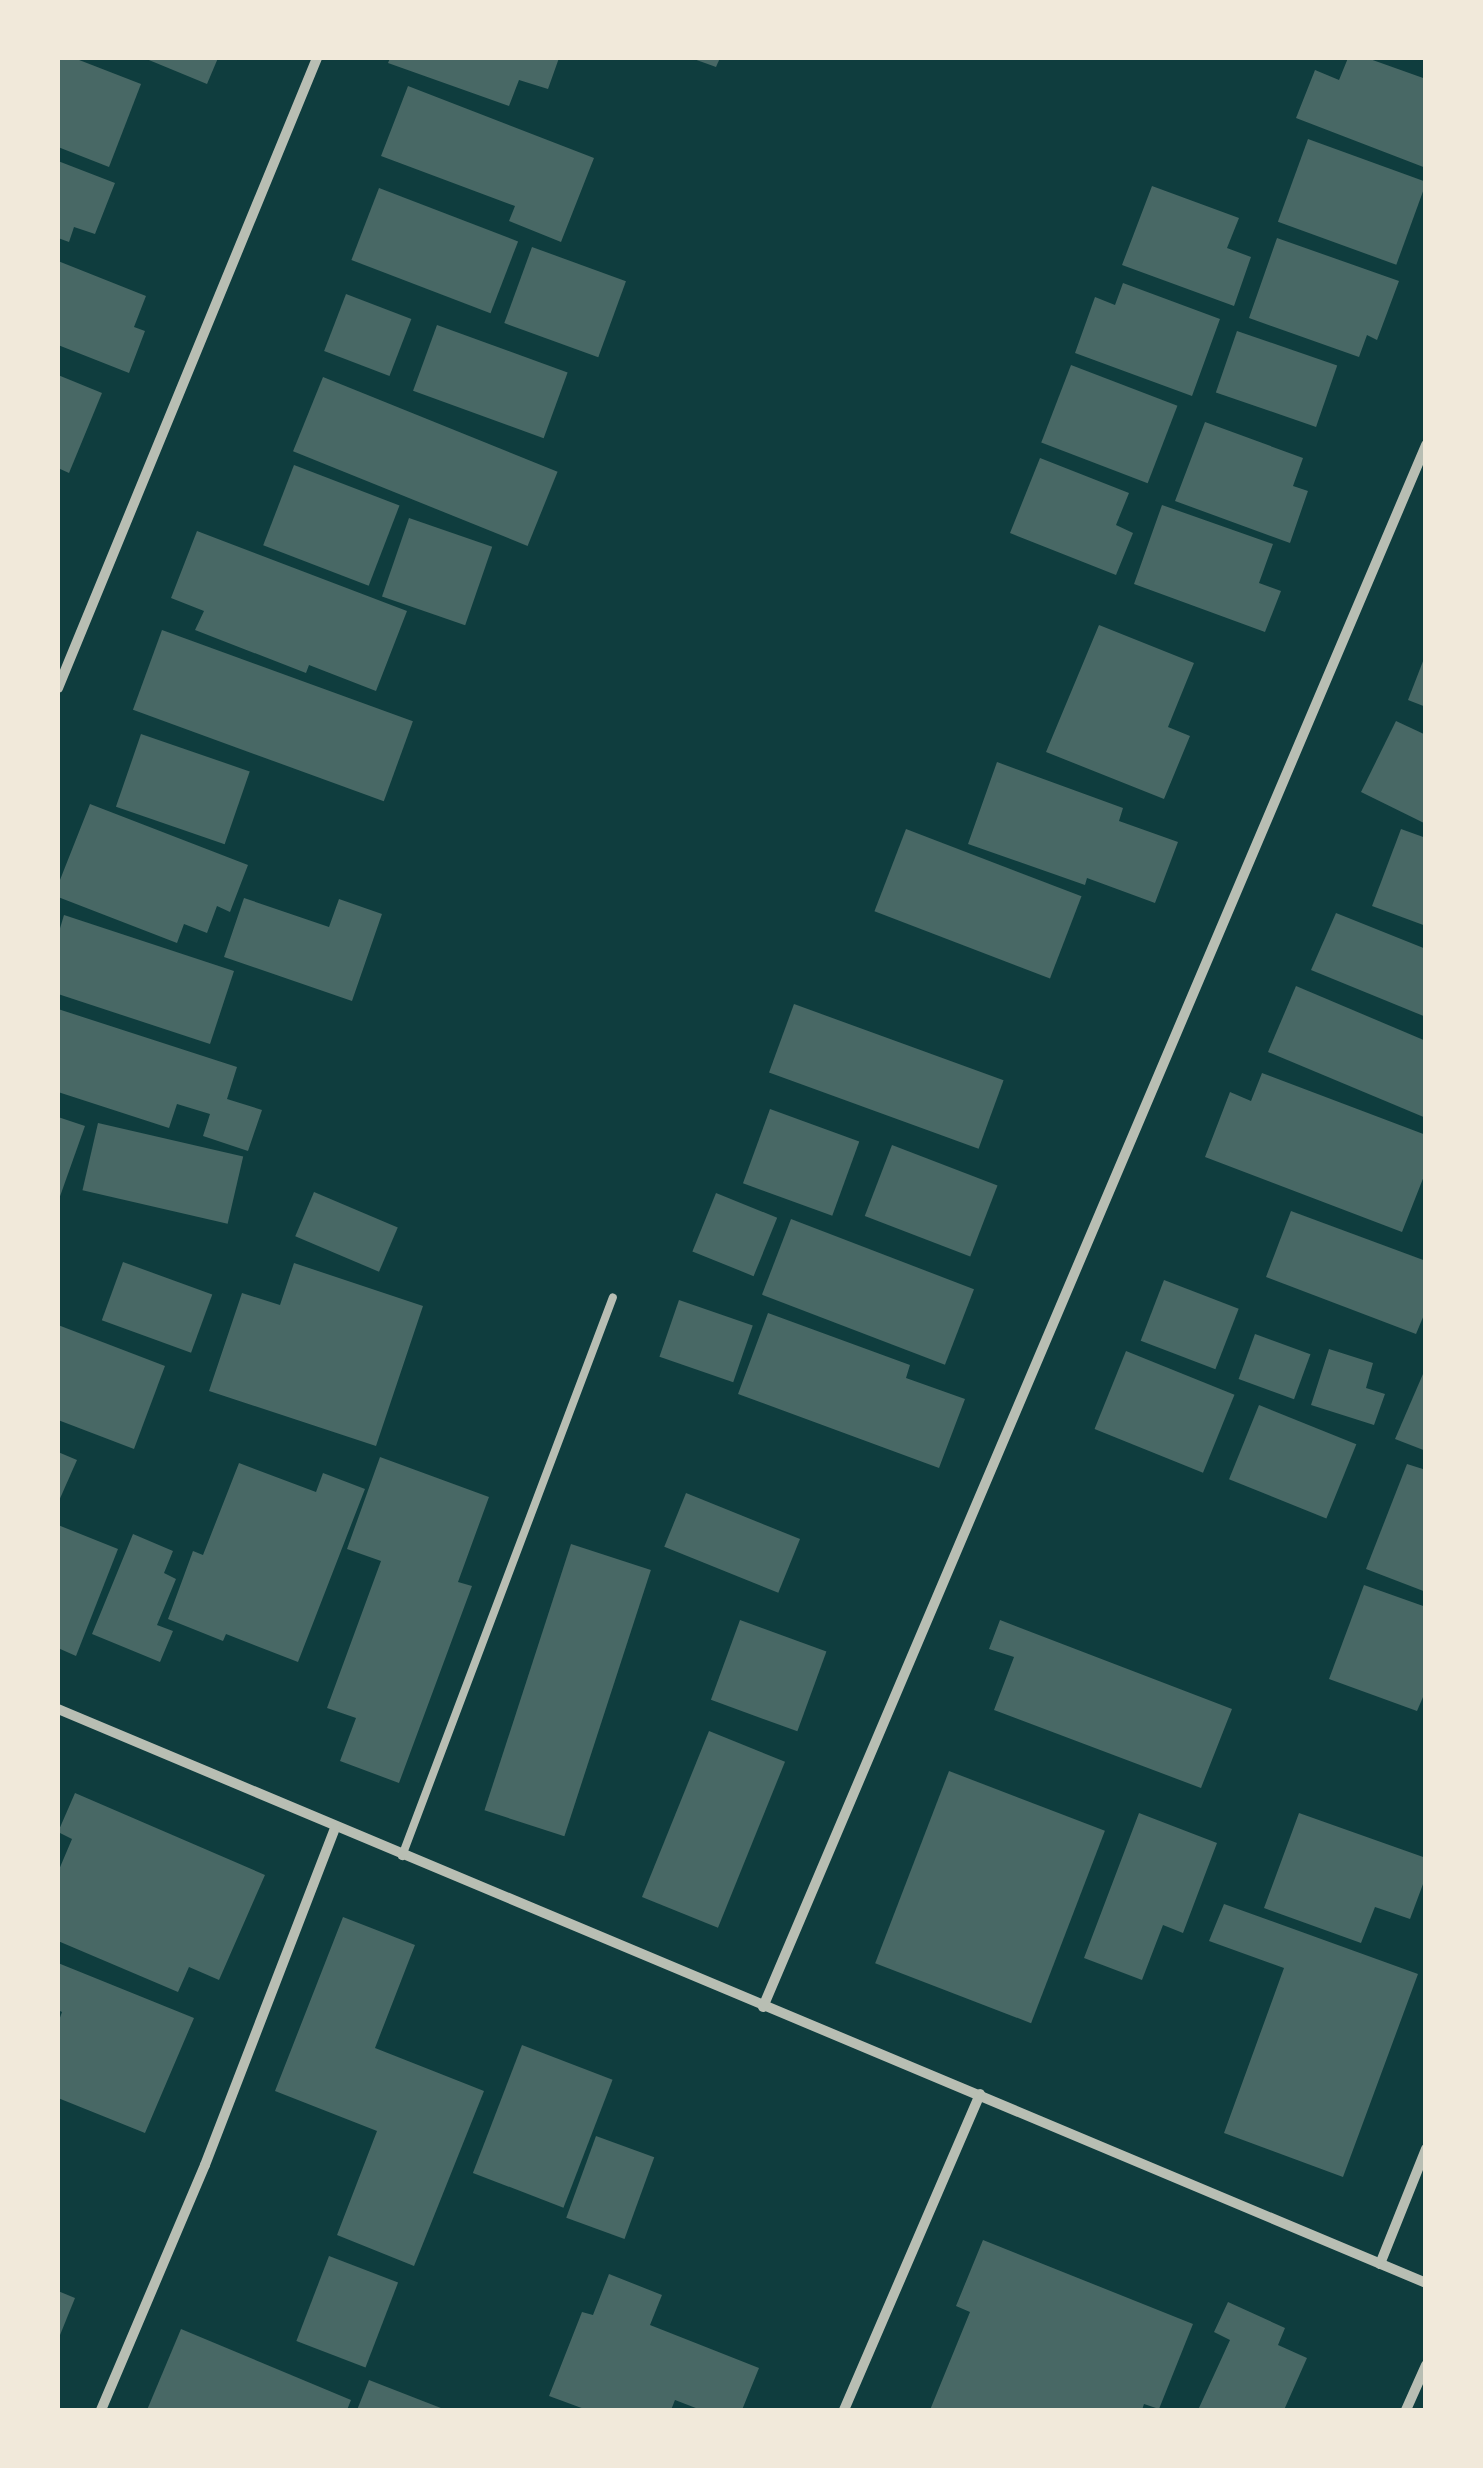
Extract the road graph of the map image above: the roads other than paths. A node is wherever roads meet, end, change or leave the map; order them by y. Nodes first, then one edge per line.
1 (316, 58) edge
2 (1426, 446) edge
3 (58, 688) edge
4 (612, 1297) dead end
5 (58, 1709) edge
6 (336, 1828) junction
7 (402, 1856) junction
8 (763, 2007) junction
9 (980, 2094) junction
10 (1426, 2149) edge
11 (1380, 2264) junction
12 (1426, 2282) edge
13 (1426, 2364) edge
14 (101, 2410) edge
15 (844, 2410) edge
16 (1406, 2410) edge

1 - 3 street
2 - 8 street
4 - 7 lane
5 - 6 street
6 - 7 street
6 - 14 street
7 - 8 street
8 - 9 street
9 - 11 street
9 - 15 street
10 - 11 street
11 - 12 street
13 - 16 street

